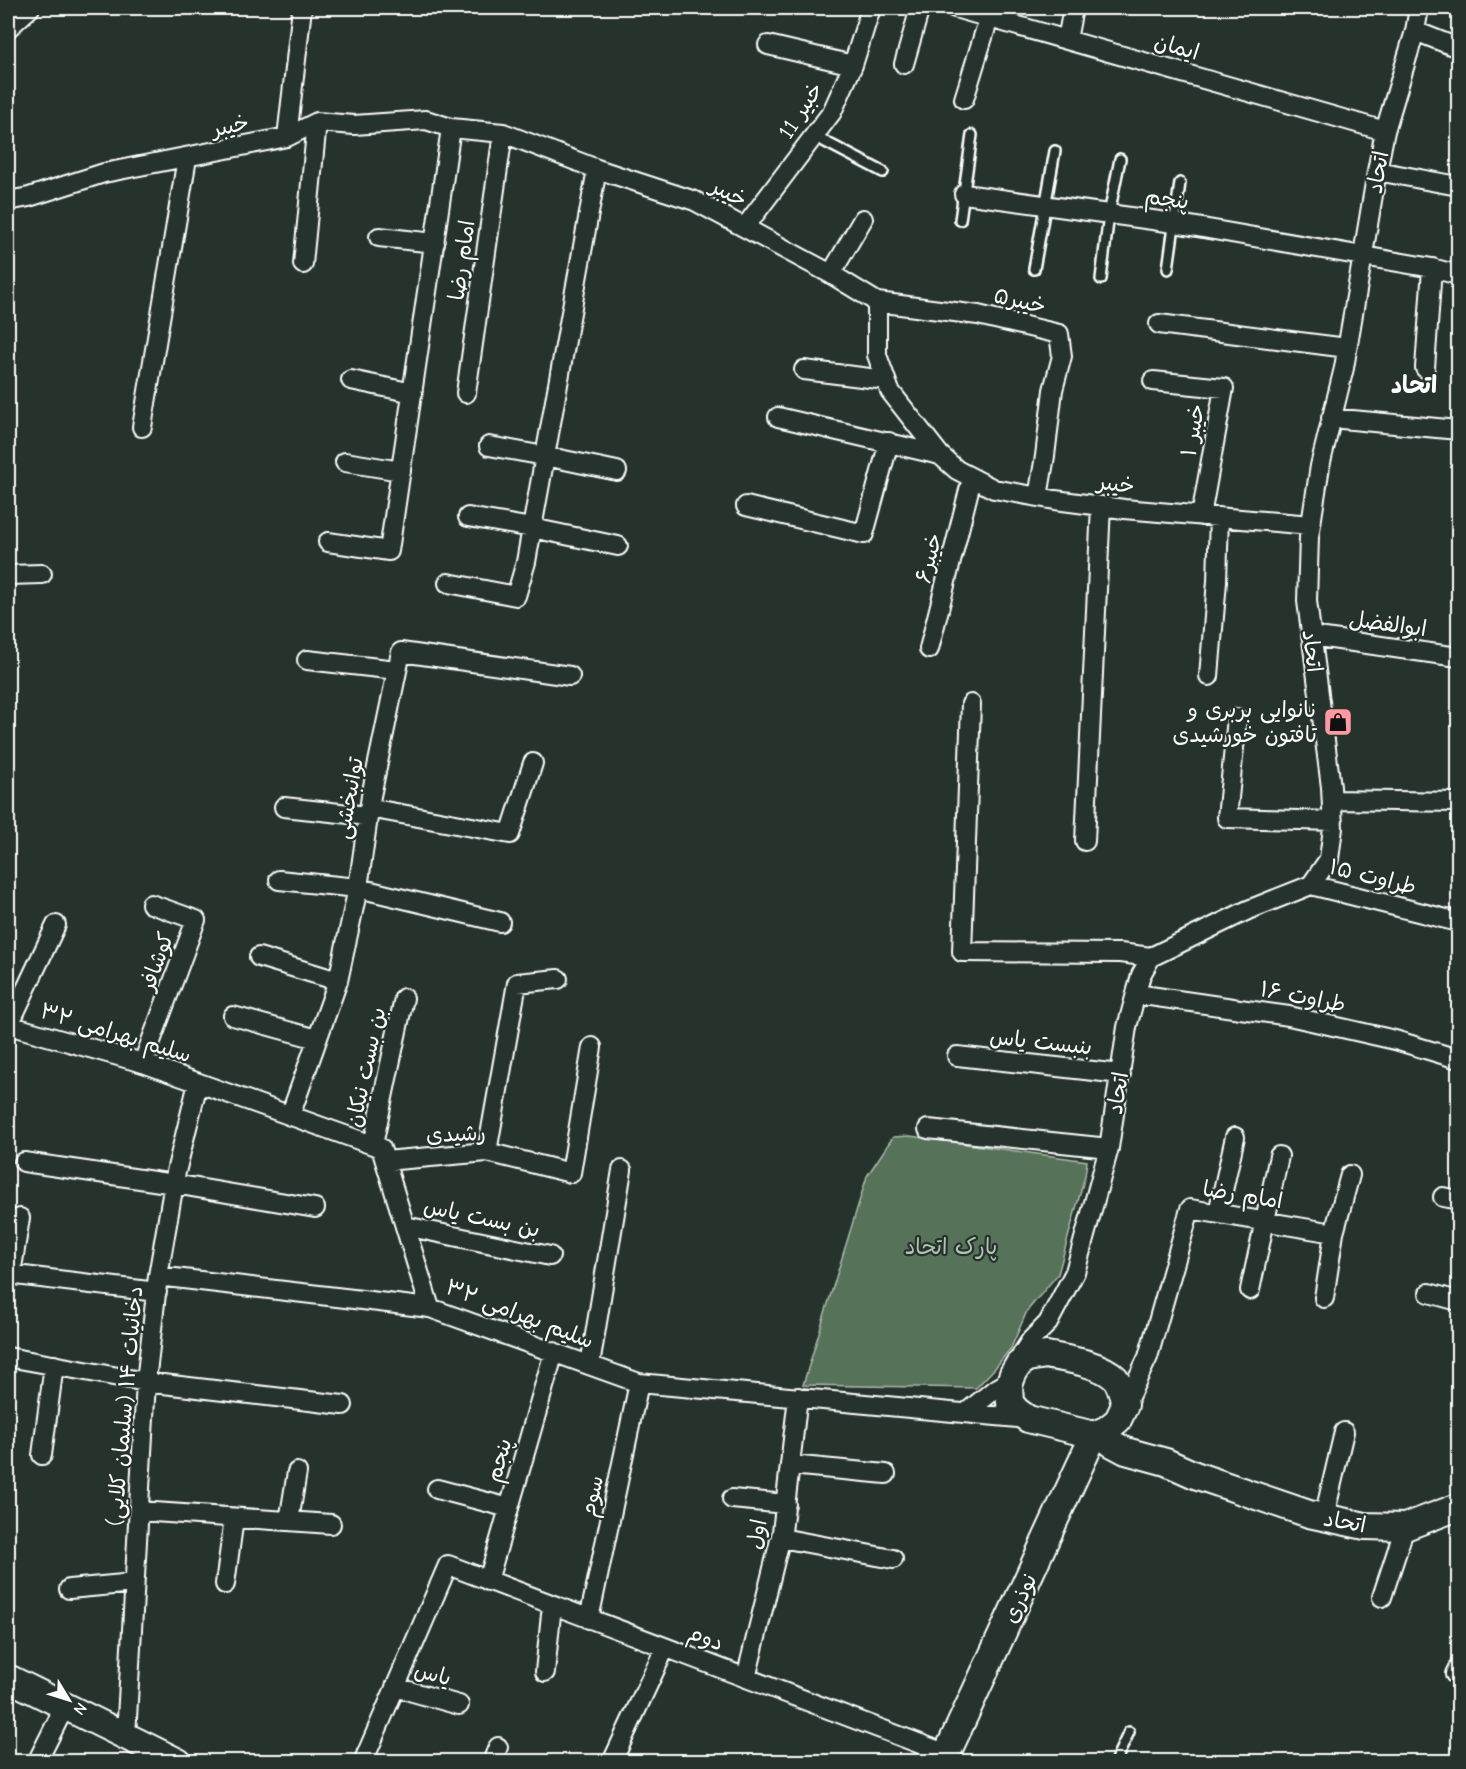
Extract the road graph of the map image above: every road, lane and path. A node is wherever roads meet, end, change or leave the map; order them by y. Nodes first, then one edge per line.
1 (30, 8) edge
2 (302, 8) edge
3 (871, 8) edge
4 (920, 8) edge
5 (955, 8) edge
6 (1073, 8) edge
7 (1419, 8) edge
8 (990, 12) edge
9 (8, 28) edge
10 (1414, 31) junction
11 (1067, 40) junction
12 (768, 45) dead end
13 (1458, 48) edge
14 (904, 64) dead end
15 (853, 65) junction
16 (964, 99) dead end
17 (317, 122) junction
18 (451, 128) junction
19 (1385, 131) junction
20 (503, 133) junction
21 (972, 135) dead end
22 (814, 136) junction
23 (287, 137) junction
24 (1055, 151) dead end
25 (187, 158) junction
26 (1120, 159) dead end
27 (597, 169) junction
28 (1377, 171) junction
29 (883, 172) dead end
30 (1180, 183) dead end
31 (1458, 186) edge
32 (964, 194) junction
33 (8, 201) edge
34 (1044, 205) junction
35 (1109, 214) junction
36 (863, 219) dead end
37 (960, 220) dead end
38 (1174, 223) junction
39 (746, 227) junction
40 (379, 237) dead end
41 (435, 243) junction
42 (1363, 256) junction
43 (303, 264) dead end
44 (1432, 268) junction
45 (1034, 269) dead end
46 (1168, 269) dead end
47 (831, 274) junction
48 (1458, 275) edge
49 (1101, 279) dead end
50 (877, 302) junction
51 (1159, 324) dead end
52 (1347, 348) junction
53 (1425, 368) dead end
54 (804, 370) dead end
55 (351, 380) dead end
56 (886, 380) junction
57 (1153, 381) dead end
58 (413, 393) junction
59 (466, 393) dead end
60 (778, 417) dead end
61 (1331, 418) junction
62 (142, 427) dead end
63 (1458, 430) edge
64 (889, 442) junction
65 (489, 446) dead end
66 (940, 455) junction
67 (545, 456) junction
68 (345, 462) dead end
69 (401, 471) junction
70 (617, 471) dead end
71 (972, 478) junction
72 (1038, 497) junction
73 (746, 506) dead end
74 (1101, 506) junction
75 (1210, 517) junction
76 (468, 518) dead end
77 (1311, 525) junction
78 (532, 528) junction
79 (328, 542) dead end
80 (618, 546) dead end
81 (42, 574) dead end
82 (8, 575) edge
83 (448, 583) dead end
84 (1311, 636) junction
85 (929, 649) dead end
86 (1458, 657) edge
87 (307, 660) dead end
88 (397, 670) junction
89 (570, 675) dead end
90 (1209, 676) dead end
91 (971, 704) dead end
92 (1237, 718) dead end
93 (533, 763) dead end
94 (1332, 800) junction
95 (1458, 802) edge
96 (284, 807) dead end
97 (368, 812) junction
98 (1333, 821) junction
99 (1085, 841) dead end
100 (279, 880) dead end
101 (1311, 885) junction
102 (358, 888) junction
103 (151, 904) dead end
104 (500, 922) dead end
105 (1458, 922) edge
106 (56, 925) dead end
107 (259, 957) dead end
108 (1151, 957) junction
109 (558, 979) dead end
110 (338, 981) junction
111 (1136, 994) junction
112 (404, 999) dead end
113 (233, 1016) dead end
114 (8, 1025) edge
115 (318, 1039) junction
116 (592, 1047) dead end
117 (957, 1056) dead end
118 (1458, 1059) edge
119 (143, 1063) junction
120 (1121, 1074) junction
121 (198, 1083) junction
122 (290, 1116) junction
123 (928, 1129) dead end
124 (1235, 1137) dead end
125 (373, 1145) junction
126 (1109, 1148) junction
127 (487, 1152) junction
128 (1279, 1156) dead end
129 (385, 1161) junction
130 (24, 1162) dead end
131 (622, 1170) dead end
132 (1350, 1175) dead end
133 (174, 1184) junction
134 (315, 1208) dead end
135 (1218, 1214) junction
136 (20, 1218) dead end
137 (1265, 1221) junction
138 (405, 1226) junction
139 (1334, 1233) junction
140 (549, 1256) dead end
141 (9, 1274) edge
142 (158, 1284) junction
143 (1250, 1290) dead end
144 (1429, 1293) dead end
145 (1324, 1298) dead end
146 (1458, 1301) edge
147 (430, 1308) junction
148 (1048, 1323) junction
149 (554, 1352) junction
150 (1046, 1355) junction
151 (8, 1357) edge
152 (1148, 1357) junction
153 (54, 1365) junction
154 (590, 1365) junction
155 (1015, 1372) junction
156 (1108, 1374) junction
157 (146, 1382) junction
158 (639, 1383) junction
159 (798, 1397) junction
160 (343, 1405) dead end
161 (1125, 1406) junction
162 (967, 1413) junction
163 (1028, 1419) junction
164 (1344, 1432) dead end
165 (1097, 1434) junction
166 (42, 1455) dead end
167 (1166, 1462) junction
168 (790, 1465) junction
169 (297, 1472) dead end
170 (886, 1473) dead end
171 (436, 1489) dead end
172 (732, 1499) dead end
173 (786, 1504) junction
174 (509, 1508) junction
175 (1458, 1508) edge
176 (139, 1511) junction
177 (1324, 1517) junction
178 (234, 1518) junction
179 (289, 1521) junction
180 (331, 1524) dead end
181 (1405, 1527) junction
182 (781, 1538) junction
183 (893, 1559) dead end
184 (488, 1581) junction
185 (134, 1583) junction
186 (225, 1584) dead end
187 (69, 1589) dead end
188 (1382, 1597) dead end
189 (552, 1605) junction
190 (589, 1619) junction
191 (665, 1648) junction
192 (546, 1672) dead end
193 (8, 1678) edge
194 (746, 1678) junction
195 (395, 1687) junction
196 (459, 1705) dead end
197 (65, 1706) junction
198 (1129, 1732) dead end
199 (126, 1736) junction
200 (162, 1758) edge
201 (952, 1759) edge
202 (37, 1761) edge
203 (363, 1761) edge
204 (612, 1761) edge
205 (1115, 1761) edge

1 - 9 street
2 - 23 street
3 - 15 street, خبیر 11
4 - 14 street
5 - 8 street, ایمان
6 - 11 street
7 - 10 street, اتحاد
8 - 11 street, ایمان
8 - 16 street
10 - 13 street
10 - 19 street, اتحاد
11 - 19 street, ایمان
12 - 15 street
15 - 22 street, خبیر 11
17 - 18 street, خیبر
17 - 23 street, خیبر
17 - 43 street
18 - 20 street, خیبر
18 - 41 street
19 - 28 street, اتحاد
20 - 27 street, خیبر
20 - 59 street, امام رضا
21 - 32 lane
22 - 29 lane
22 - 39 street, خبیر 11
23 - 25 street, خیبر
24 - 34 lane
25 - 33 street, خیبر
25 - 62 street
26 - 35 lane
27 - 39 street, خیبر
27 - 67 street
28 - 31 street
28 - 42 street, اتحاد
30 - 38 lane
32 - 34 street, پنجم
32 - 37 lane
34 - 35 street, پنجم
34 - 45 lane
35 - 38 street, پنجم
35 - 49 lane
36 - 47 street
38 - 42 street, پنجم
38 - 46 lane
39 - 47 street, خیبر
40 - 41 street
41 - 58 street
42 - 44 street, پنجم
42 - 52 street, اتحاد
44 - 48 street, پنجم
44 - 53 street
47 - 50 street, خیبر
50 - 56 street, خیبر
50 - 72 street, خیبر۵
51 - 52 street
52 - 61 street, اتحاد
54 - 56 street
55 - 58 street
56 - 66 street, خیبر
57 - 75 street, خیبر ۱
58 - 69 street
60 - 64 street
61 - 63 street
61 - 77 street, اتحاد
64 - 66 street
64 - 73 street
65 - 67 street
66 - 71 street, خیبر
67 - 70 street
67 - 78 street
68 - 69 street
69 - 79 street
71 - 72 street, خیبر
71 - 85 street, خیبر۶
72 - 74 street, خیبر
74 - 75 street, خیبر
74 - 99 street
75 - 77 street, خیبر
75 - 90 street
76 - 78 street
77 - 84 street, اتحاد
78 - 80 street
78 - 83 street
81 - 82 street
84 - 86 street, ابوالفضل
84 - 94 street, اتحاد
87 - 88 street
88 - 89 street
88 - 97 street, توانبخشی
91 - 108 street
92 - 98 street
93 - 97 street
94 - 95 street
94 - 98 street, اتحاد
96 - 97 street
97 - 102 street, توانبخشی
98 - 101 street, اتحاد
100 - 102 street
101 - 105 street, طراوت ۱۵
101 - 108 street
102 - 104 street
102 - 110 street, توانبخشی
103 - 119 street, کوشافر
106 - 114 street
107 - 110 street
108 - 111 street, اتحاد
109 - 127 street
110 - 115 street, توانبخشی
111 - 118 street, طراوت ۱۶
111 - 120 street, اتحاد
112 - 125 street, بن بست نیکان
113 - 115 street
114 - 119 street, سلیم بهرامی ۳۲
115 - 122 street, توانبخشی
116 - 127 street, رشیدی
117 - 120 street, بنبست یاس
119 - 121 street, سلیم بهرامی ۳۲
120 - 126 street, اتحاد
121 - 122 street, سلیم بهرامی ۳۲
121 - 133 street, دخانیات ۱۴ (سلیمان کلایی)
122 - 125 street, سلیم بهرامی ۳۲
123 - 126 street
124 - 135 street
125 - 129 street, سلیم بهرامی ۳۲
126 - 148 street, اتحاد
127 - 129 street, رشیدی
128 - 137 street
129 - 138 street, سلیم بهرامی ۳۲
130 - 133 street
131 - 154 street
132 - 139 street
133 - 134 street
133 - 142 street, دخانیات ۱۴ (سلیمان کلایی)
135 - 137 street, امام رضا
135 - 152 street, امام رضا
136 - 141 street
137 - 139 street, امام رضا
137 - 143 street
138 - 140 street, بن بست یاس
138 - 147 street, سلیم بهرامی ۳۲
139 - 145 street
141 - 142 street
142 - 147 street
142 - 157 street, دخانیات ۱۴ (سلیمان کلایی)
144 - 146 street
147 - 149 street, سلیم بهرامی ۳۲
148 - 150 street, اتحاد
148 - 155 street, اتحاد
149 - 154 street, سلیم بهرامی ۳۲
149 - 174 street, پنجم
150 - 155 street
150 - 156 street
151 - 153 street
152 - 156 street
152 - 161 street, امام رضا
153 - 157 street
153 - 166 street
154 - 158 street, سلیم بهرامی ۳۲
155 - 162 street
155 - 163 street
156 - 161 street
157 - 160 street
157 - 176 street, دخانیات ۱۴ (سلیمان کلایی)
158 - 159 street, سلیم بهرامی ۳۲
158 - 190 street, سوم
159 - 162 street, سلیم بهرامی ۳۲
159 - 168 street, اول
161 - 165 street
161 - 167 street, اتحاد
162 - 163 street, سلیم بهرامی ۳۲
163 - 165 street
164 - 177 street
165 - 167 street, اتحاد
165 - 201 street, نوذری
167 - 177 street, اتحاد
168 - 170 street
168 - 173 street, اول
169 - 179 street
171 - 174 street
172 - 173 street
173 - 182 street, اول
174 - 184 street, پنجم
175 - 181 street, اتحاد
176 - 178 street
176 - 185 street, دخانیات ۱۴ (سلیمان کلایی)
177 - 181 street, اتحاد
178 - 179 street
178 - 186 street
179 - 180 street
181 - 188 street
182 - 183 street
182 - 194 street, اول
184 - 189 street, دوم
184 - 195 street, دوم
185 - 187 street
185 - 199 street, دخانیات ۱۴ (سلیمان کلایی)
189 - 190 street, دوم
189 - 192 street
190 - 191 street, دوم
191 - 194 street, دوم
191 - 204 street
193 - 197 street
194 - 201 street, دوم
195 - 196 street, یاس
195 - 203 street
197 - 199 street
197 - 202 street
198 - 205 lane
199 - 200 street

